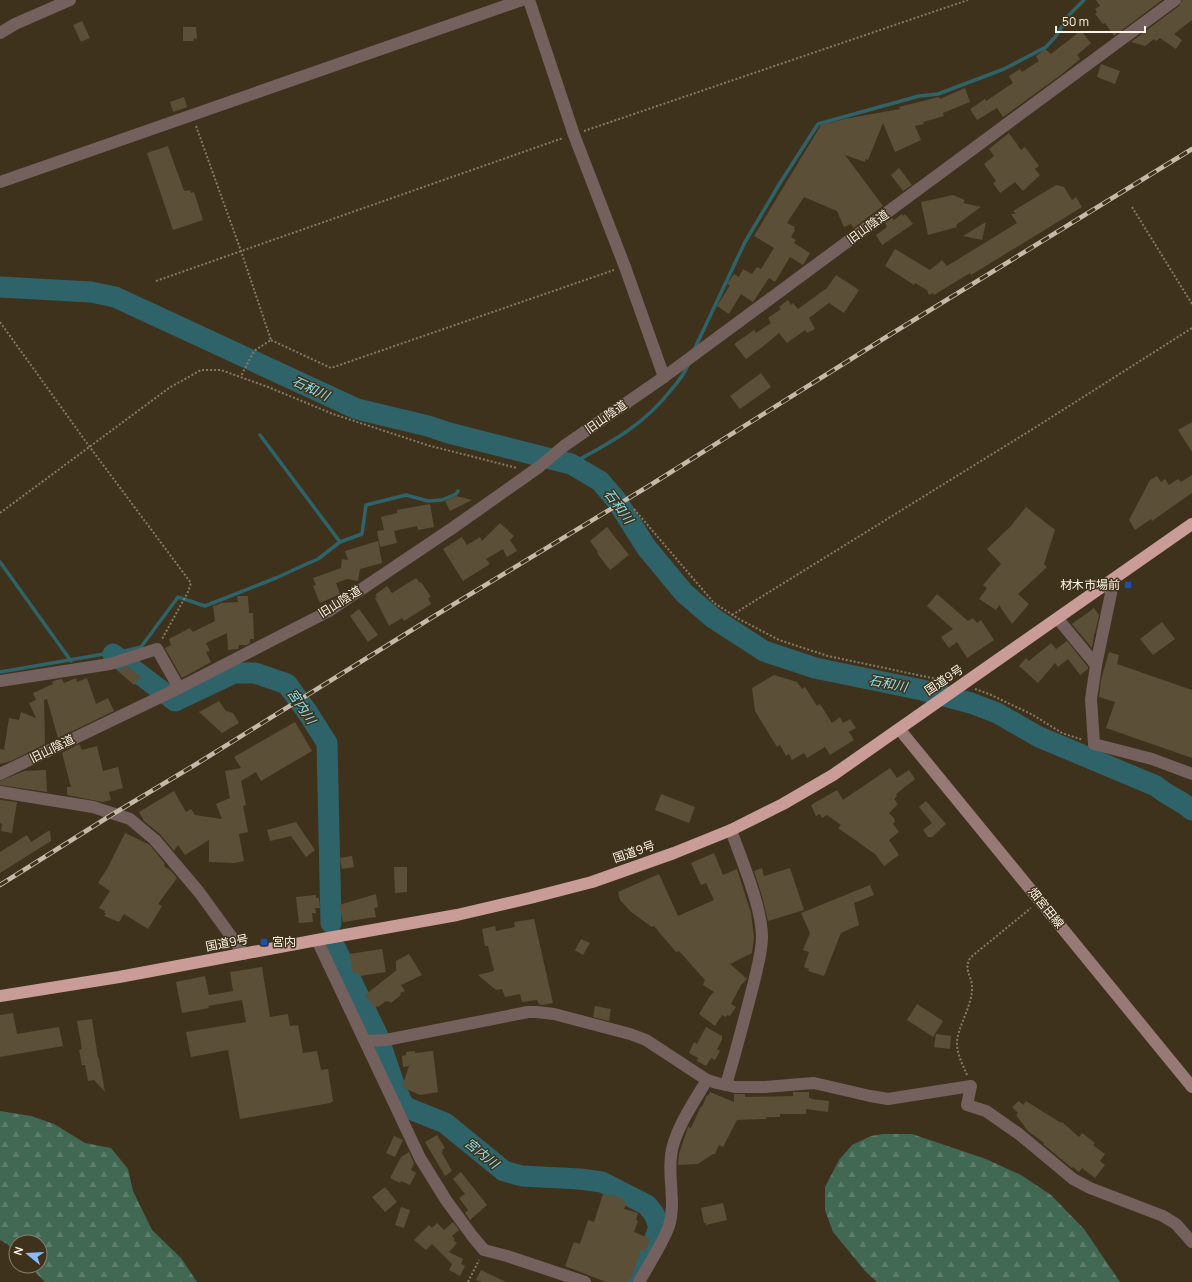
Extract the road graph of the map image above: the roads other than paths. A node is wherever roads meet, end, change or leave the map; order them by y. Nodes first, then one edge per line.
1 (70, 0) edge
2 (522, 0) edge
3 (529, 0) edge
4 (1175, 0) edge
5 (0, 34) edge
6 (0, 182) edge
7 (664, 377) junction
8 (1192, 524) edge
9 (1114, 579) junction
10 (1058, 619) junction
11 (1096, 664) junction
12 (0, 681) edge
13 (179, 688) junction
14 (900, 730) junction
15 (0, 774) edge
16 (1192, 774) edge
17 (0, 792) edge
18 (731, 830) junction
19 (317, 940) junction
20 (244, 954) junction
21 (0, 996) edge
22 (366, 1042) junction
23 (707, 1080) junction
24 (726, 1085) junction
25 (1192, 1087) edge
26 (1192, 1242) edge
27 (585, 1282) edge
28 (639, 1282) edge

1 - 5 street
2 - 6 street
3 - 7 street
4 - 7 street, 旧山陰道
7 - 13 street, 旧山陰道
8 - 9 highway, 国道9号
9 - 10 highway, 国道9号
9 - 11 street
10 - 11 street
10 - 14 highway, 国道9号
11 - 16 street
12 - 13 street
13 - 15 street, 旧山陰道
14 - 18 highway, 国道9号
14 - 25 main road, 畑宮田線
17 - 20 street
18 - 19 highway, 国道9号
18 - 24 street
19 - 20 highway, 国道9号
19 - 22 street
20 - 21 highway, 国道9号
22 - 23 street
22 - 27 street
23 - 24 street
23 - 28 street
24 - 26 street

